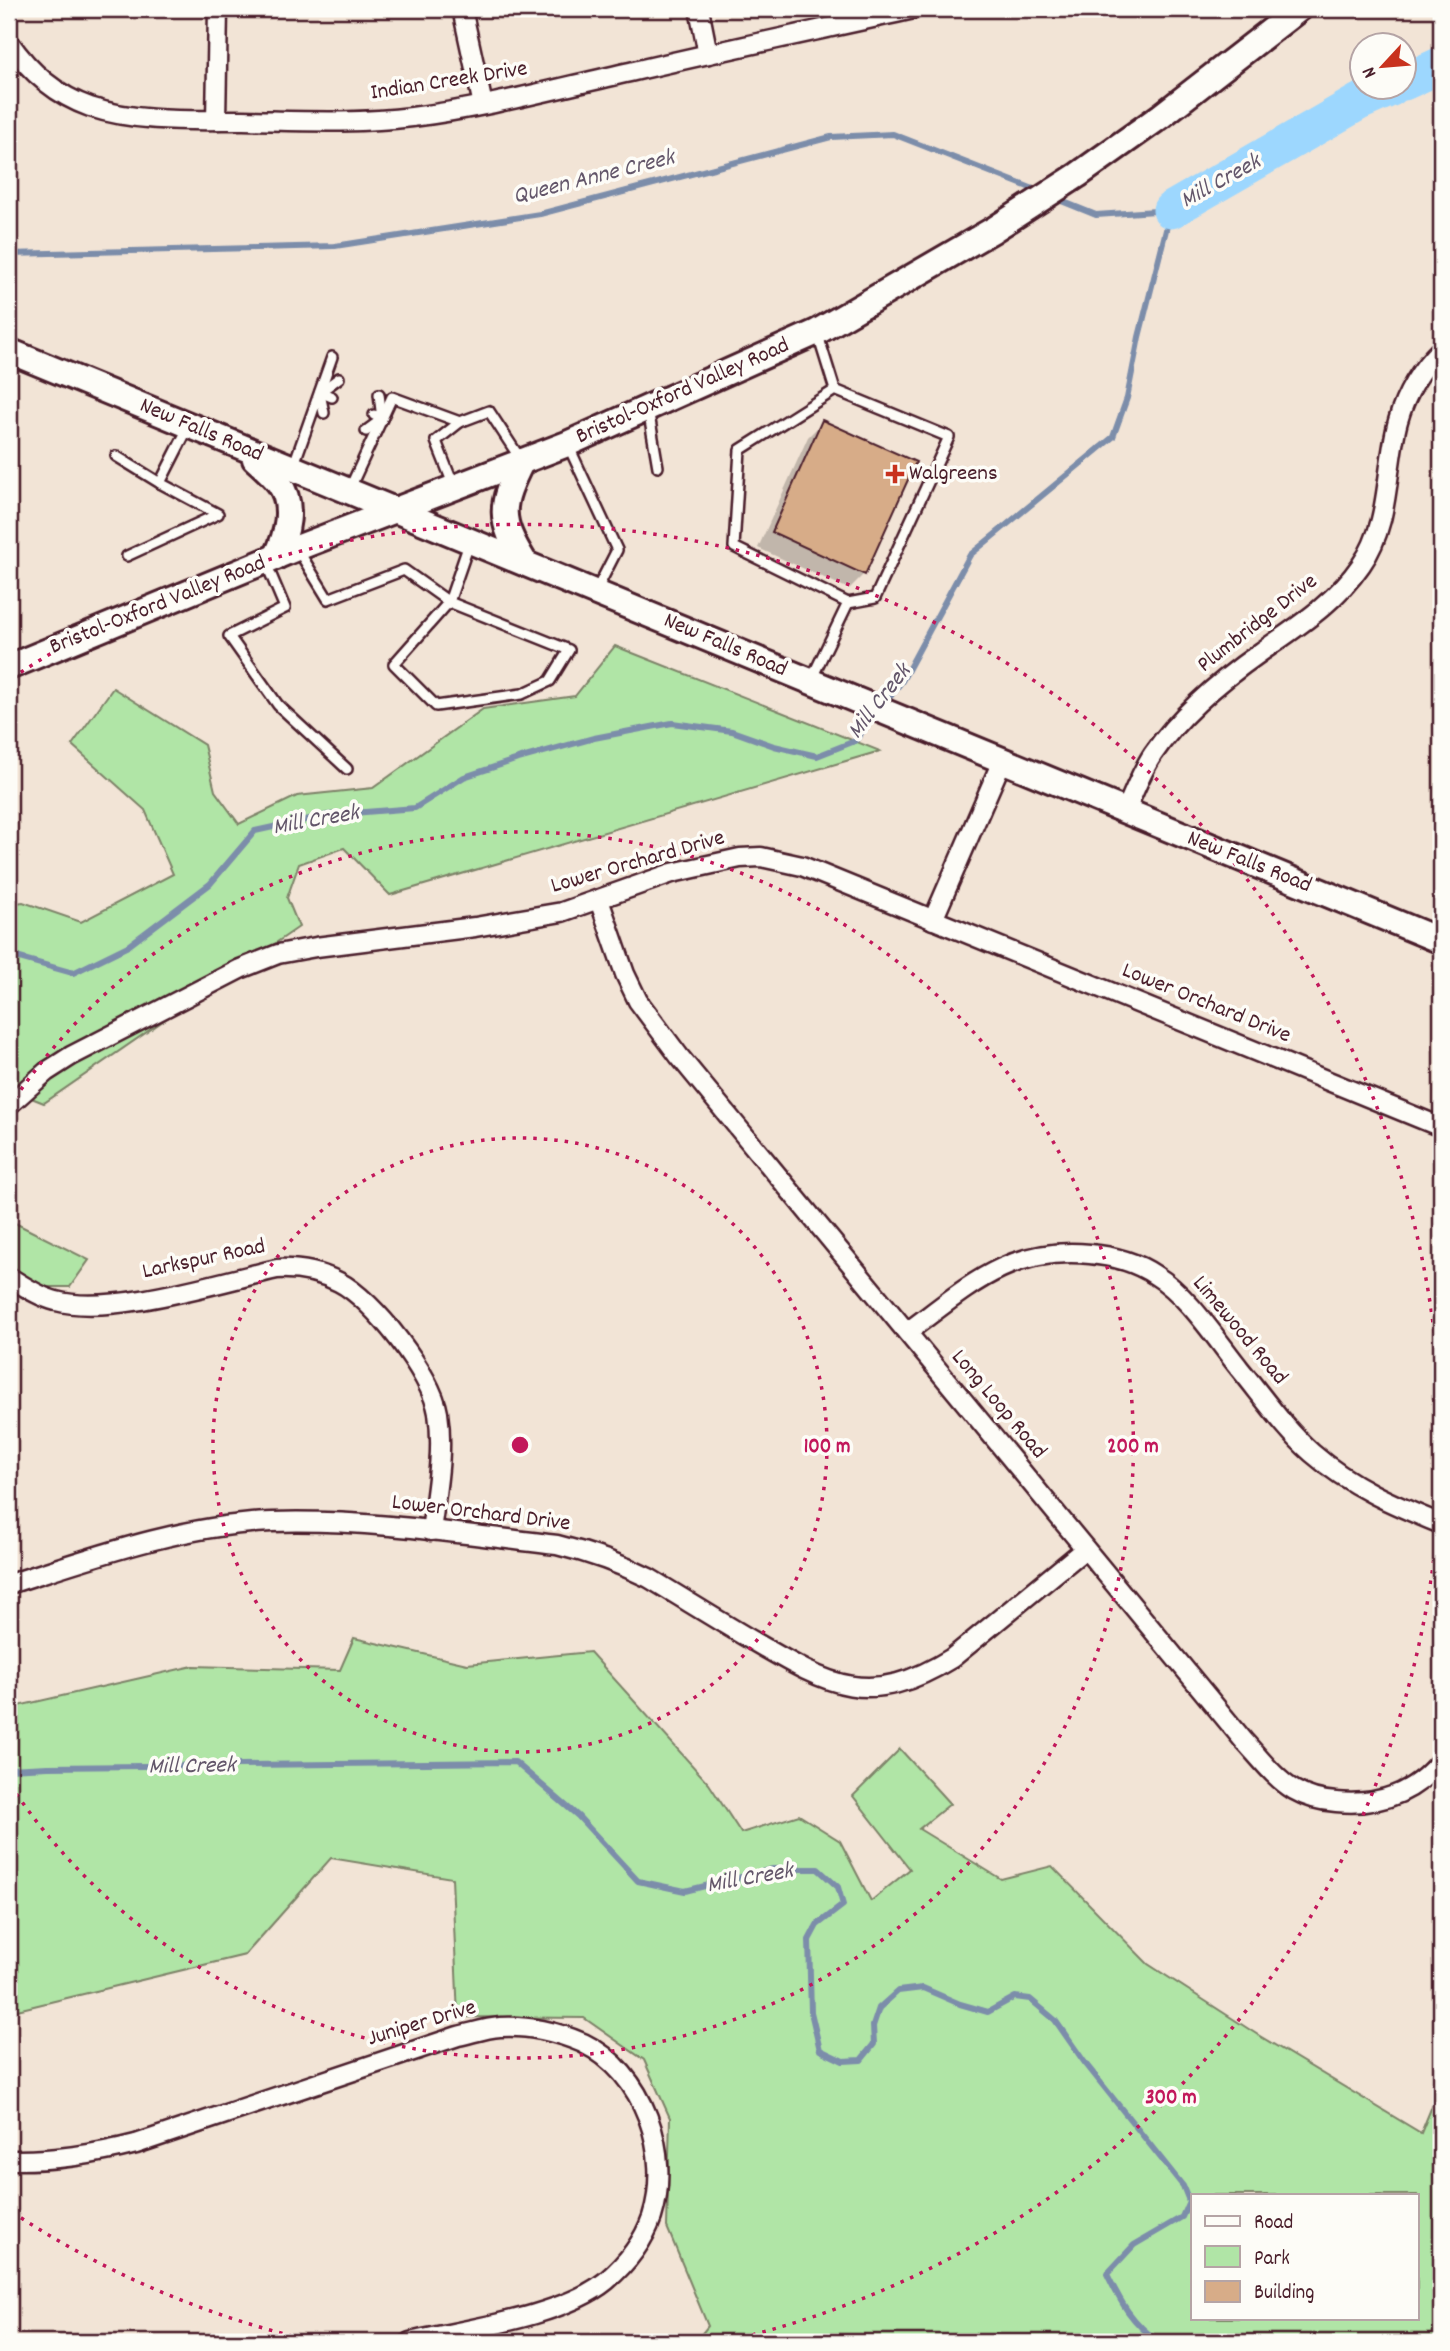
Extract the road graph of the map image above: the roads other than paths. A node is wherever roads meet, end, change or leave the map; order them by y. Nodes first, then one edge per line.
1 (218, 9) edge
2 (462, 9) edge
3 (699, 9) edge
4 (914, 9) edge
5 (1299, 9) edge
6 (9, 42) edge
7 (708, 54) junction
8 (483, 105) junction
9 (216, 120) junction
10 (817, 332) junction
11 (1441, 349) edge
12 (9, 351) edge
13 (332, 357) dead end
14 (340, 378) dead end
15 (835, 390) junction
16 (320, 392) junction
17 (379, 394) dead end
18 (332, 397) dead end
19 (648, 407) junction
20 (324, 413) dead end
21 (378, 417) junction
22 (460, 422) junction
23 (189, 426) junction
24 (366, 431) dead end
25 (567, 444) junction
26 (248, 450) junction
27 (116, 456) dead end
28 (522, 461) junction
29 (658, 467) dead end
30 (293, 469) junction
31 (160, 483) junction
32 (455, 489) junction
33 (347, 492) junction
34 (398, 510) junction
35 (470, 541) junction
36 (127, 556) dead end
37 (280, 556) junction
38 (525, 563) junction
39 (596, 592) junction
40 (449, 602) junction
41 (848, 603) junction
42 (9, 667) edge
43 (810, 681) junction
44 (1002, 761) junction
45 (346, 769) dead end
46 (1125, 812) junction
47 (599, 900) junction
48 (933, 920) junction
49 (1438, 937) edge
50 (9, 1105) edge
51 (1441, 1127) edge
52 (9, 1277) edge
53 (907, 1332) junction
54 (1441, 1524) edge
55 (431, 1531) junction
56 (1085, 1549) junction
57 (9, 1584) edge
58 (1441, 1760) edge
59 (9, 2160) edge
60 (410, 2342) edge

1 - 9 street
2 - 8 street
3 - 7 street
4 - 7 street, Indian Creek Drive
5 - 10 main road, Bristol-Oxford Valley Road
6 - 9 street, Indian Creek Drive
7 - 8 street, Indian Creek Drive
8 - 9 street, Indian Creek Drive
10 - 15 lane
10 - 19 main road, Bristol-Oxford Valley Road
11 - 46 street, Plumbridge Drive
12 - 23 main road, New Falls Road
13 - 16 lane
14 - 16 lane
15 - 41 lane
15 - 41 lane
16 - 18 lane
16 - 20 lane
16 - 30 lane
17 - 21 lane
19 - 25 main road, Bristol-Oxford Valley Road
19 - 29 lane
21 - 22 lane
21 - 24 lane
21 - 33 lane
22 - 28 lane
22 - 32 lane
23 - 26 main road, New Falls Road
23 - 31 lane
25 - 28 main road, Bristol-Oxford Valley Road
25 - 39 lane
26 - 30 main road, New Falls Road
26 - 37 main road
27 - 31 lane
28 - 32 main road, Bristol-Oxford Valley Road
28 - 38 main road
30 - 33 main road, New Falls Road
31 - 36 lane
32 - 34 main road, Bristol-Oxford Valley Road
33 - 34 main road, New Falls Road
34 - 35 main road, New Falls Road
34 - 37 main road, Bristol-Oxford Valley Road
35 - 38 main road, New Falls Road
35 - 40 lane
37 - 40 lane
37 - 42 main road, Bristol-Oxford Valley Road
37 - 45 lane
38 - 39 main road, New Falls Road
39 - 43 main road, New Falls Road
40 - 40 lane
41 - 43 lane
43 - 44 main road, New Falls Road
44 - 46 main road, New Falls Road
44 - 48 street
46 - 49 main road, New Falls Road
47 - 48 street, Lower Orchard Drive
47 - 50 street, Lower Orchard Drive
47 - 53 street, Long Loop Road
48 - 51 street, Lower Orchard Drive
52 - 55 street, Larkspur Road
53 - 54 street, Limewood Road
53 - 56 street, Long Loop Road
55 - 56 street, Lower Orchard Drive
55 - 57 street, Lower Orchard Drive
56 - 58 street, Long Loop Road
59 - 60 street, Juniper Drive

